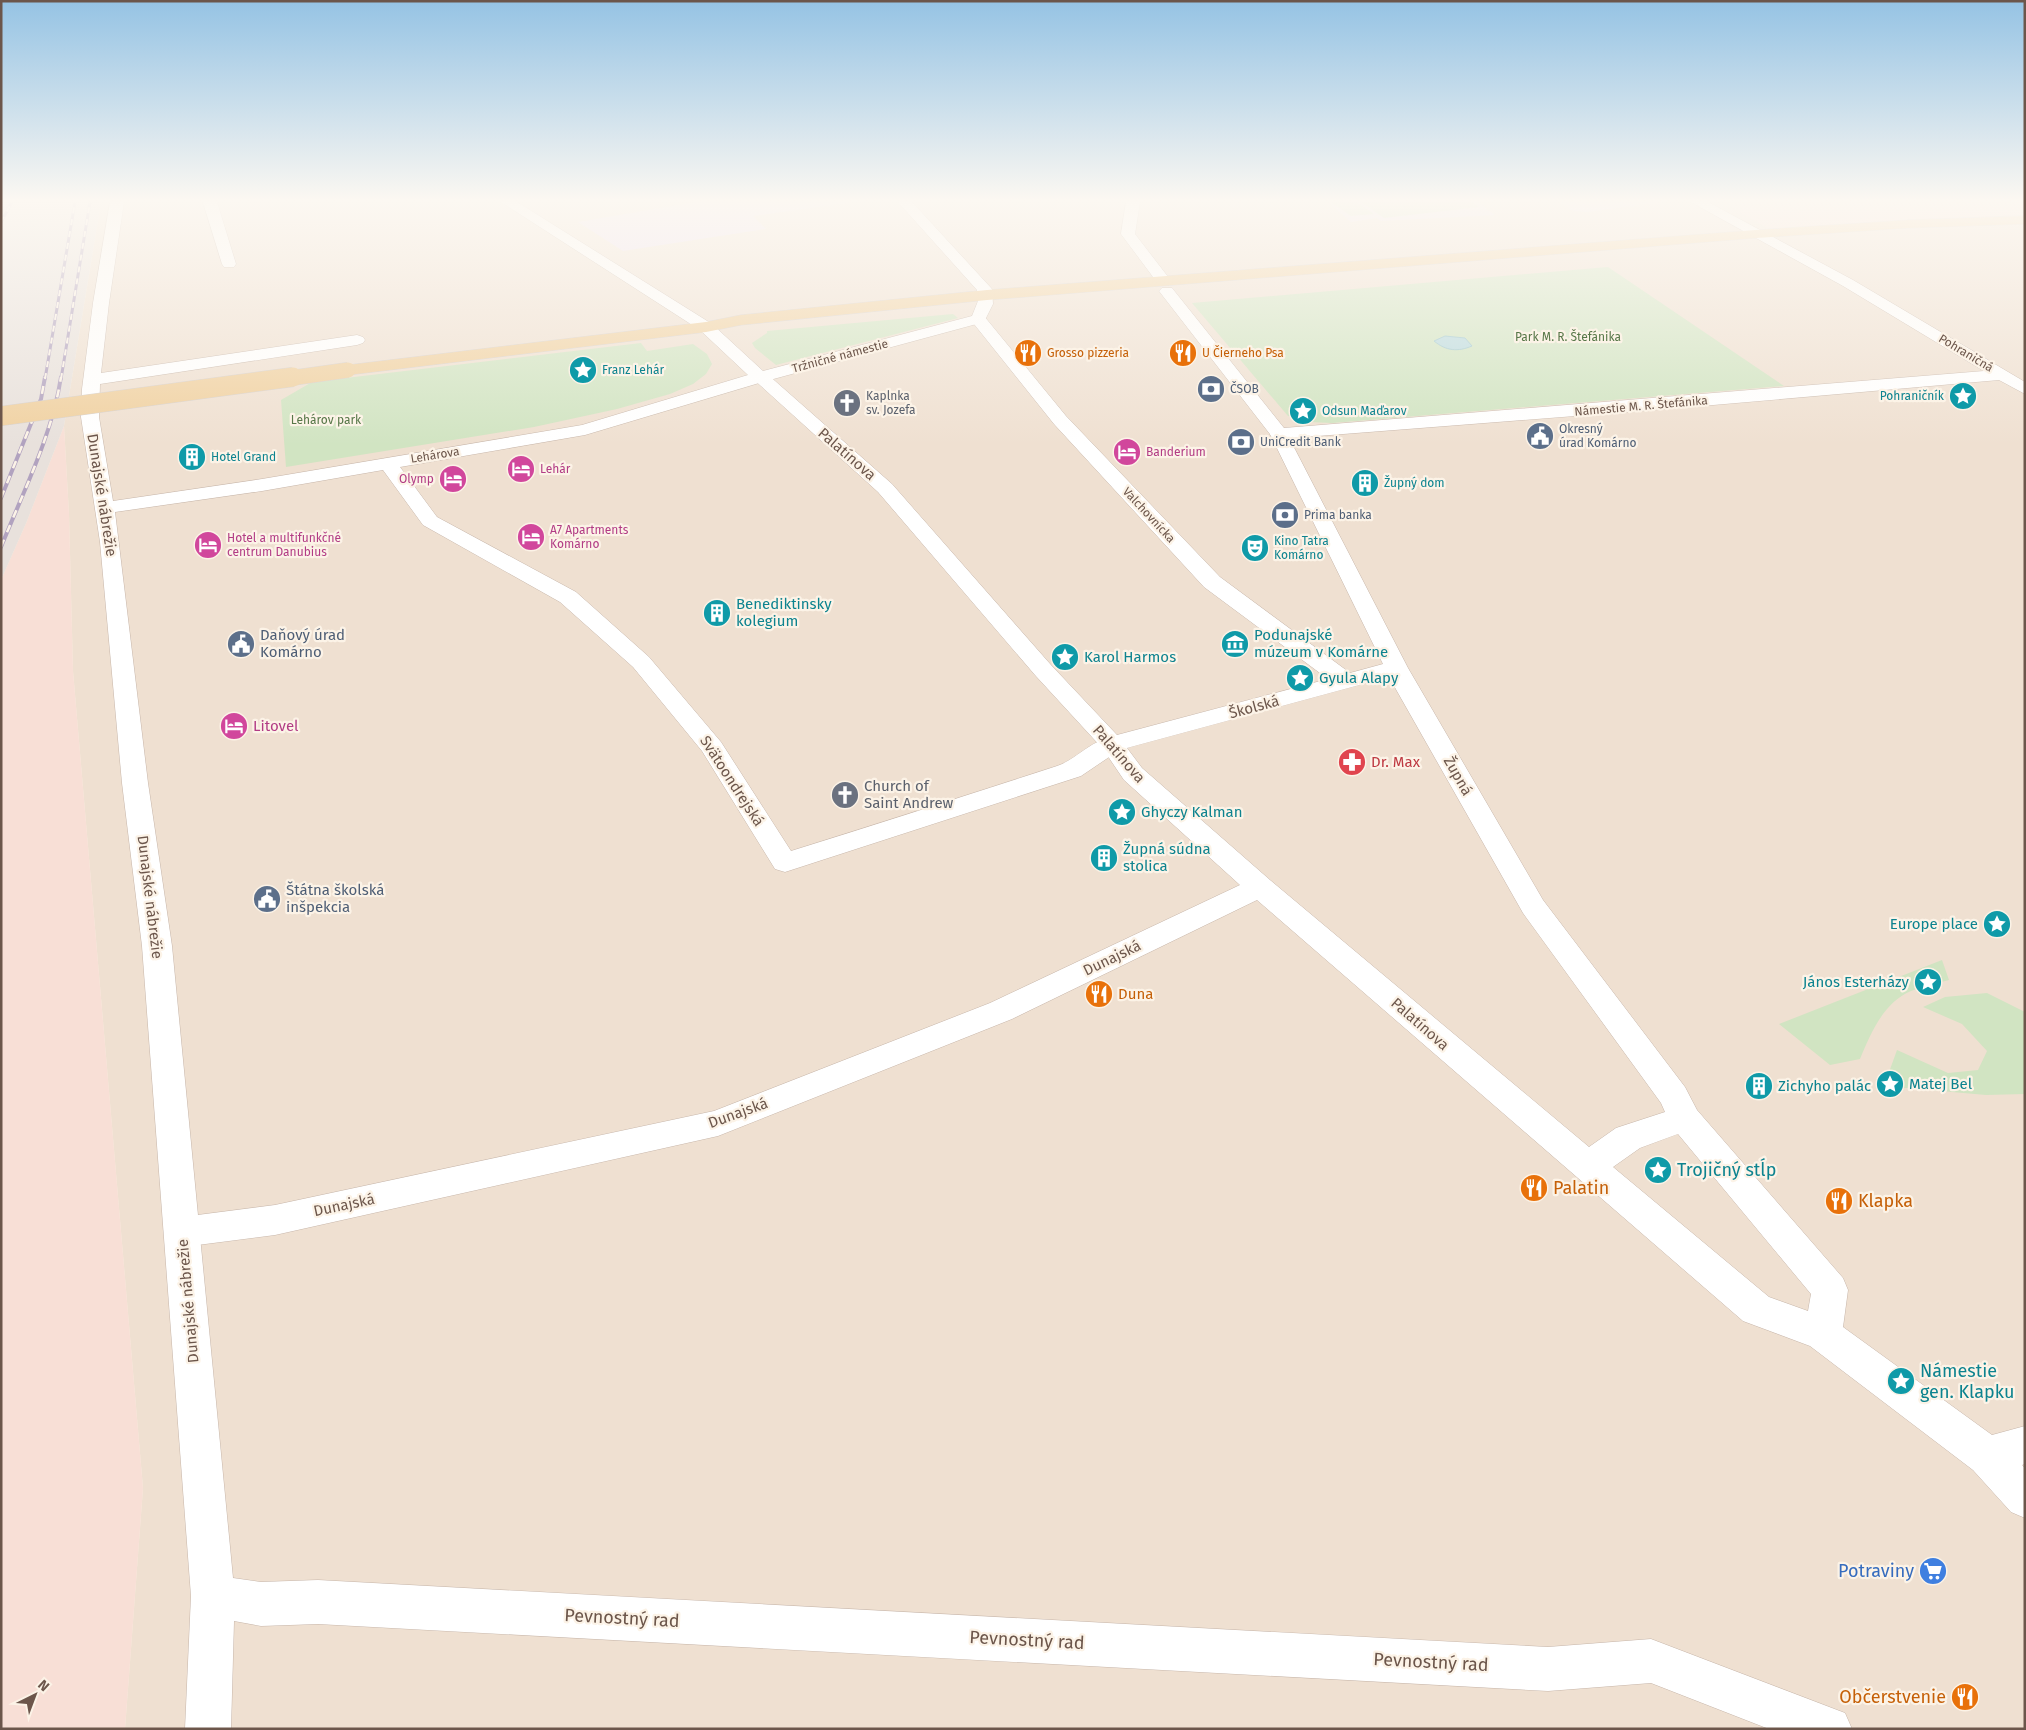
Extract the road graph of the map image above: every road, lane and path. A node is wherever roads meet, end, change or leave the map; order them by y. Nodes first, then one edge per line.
1 (105, 283) edge
2 (636, 283) edge
3 (979, 283) edge
4 (1163, 283) edge
5 (1202, 283) edge
6 (1210, 283) edge
7 (1849, 283) edge
8 (1165, 286) junction
9 (983, 307) junction
10 (706, 327) junction
11 (357, 340) dead end
12 (2002, 375) junction
13 (760, 377) junction
14 (92, 380) junction
15 (2025, 389) edge
16 (1, 416) edge
17 (1279, 434) junction
18 (386, 463) junction
19 (104, 508) junction
20 (1396, 668) junction
21 (1347, 682) junction
22 (1112, 744) junction
23 (1260, 887) junction
24 (1679, 1108) junction
25 (1589, 1165) junction
26 (182, 1232) junction
27 (1823, 1334) junction
28 (2025, 1445) edge
29 (1987, 1456) junction
30 (2025, 1498) edge
31 (213, 1596) junction
32 (208, 1729) edge
33 (1829, 1729) edge

1 - 14 street, Dunajské nábrežie
2 - 10 street
3 - 9 street, Valchovnícka
4 - 8 street, Župná
5 - 8 main road
6 - 8 main road
7 - 12 street, Pohraničná
8 - 9 main road, Tržničné námestie
8 - 17 street, Župná
9 - 10 main road, Tržničné námestie
9 - 13 street, Tržničné námestie
9 - 21 street, Valchovnícka
10 - 13 street
10 - 16 main road, bridge
11 - 14 street
12 - 15 street, Pohraničná
12 - 17 street, Námestie M. R. Štefánika
13 - 18 street, Lehárova
13 - 22 street, Palatínova
14 - 19 street, Dunajské nábrežie
17 - 20 street, Župná
18 - 19 street, Lehárova
18 - 22 street, Svätoondrejská
19 - 26 street, Dunajské nábrežie
20 - 21 street, Školská
20 - 24 street, Župná
21 - 22 street, Školská
22 - 23 street, Palatínova
23 - 25 street, Palatínova
23 - 26 street, Dunajská
24 - 25 street
24 - 27 street, Župná
25 - 27 street, Palatínova
26 - 31 street, Dunajské nábrežie
27 - 29 street, Palatínova
28 - 29 street
29 - 30 street, Palatínova
31 - 32 street, Dunajské nábrežie
31 - 33 street, Pevnostný rad

